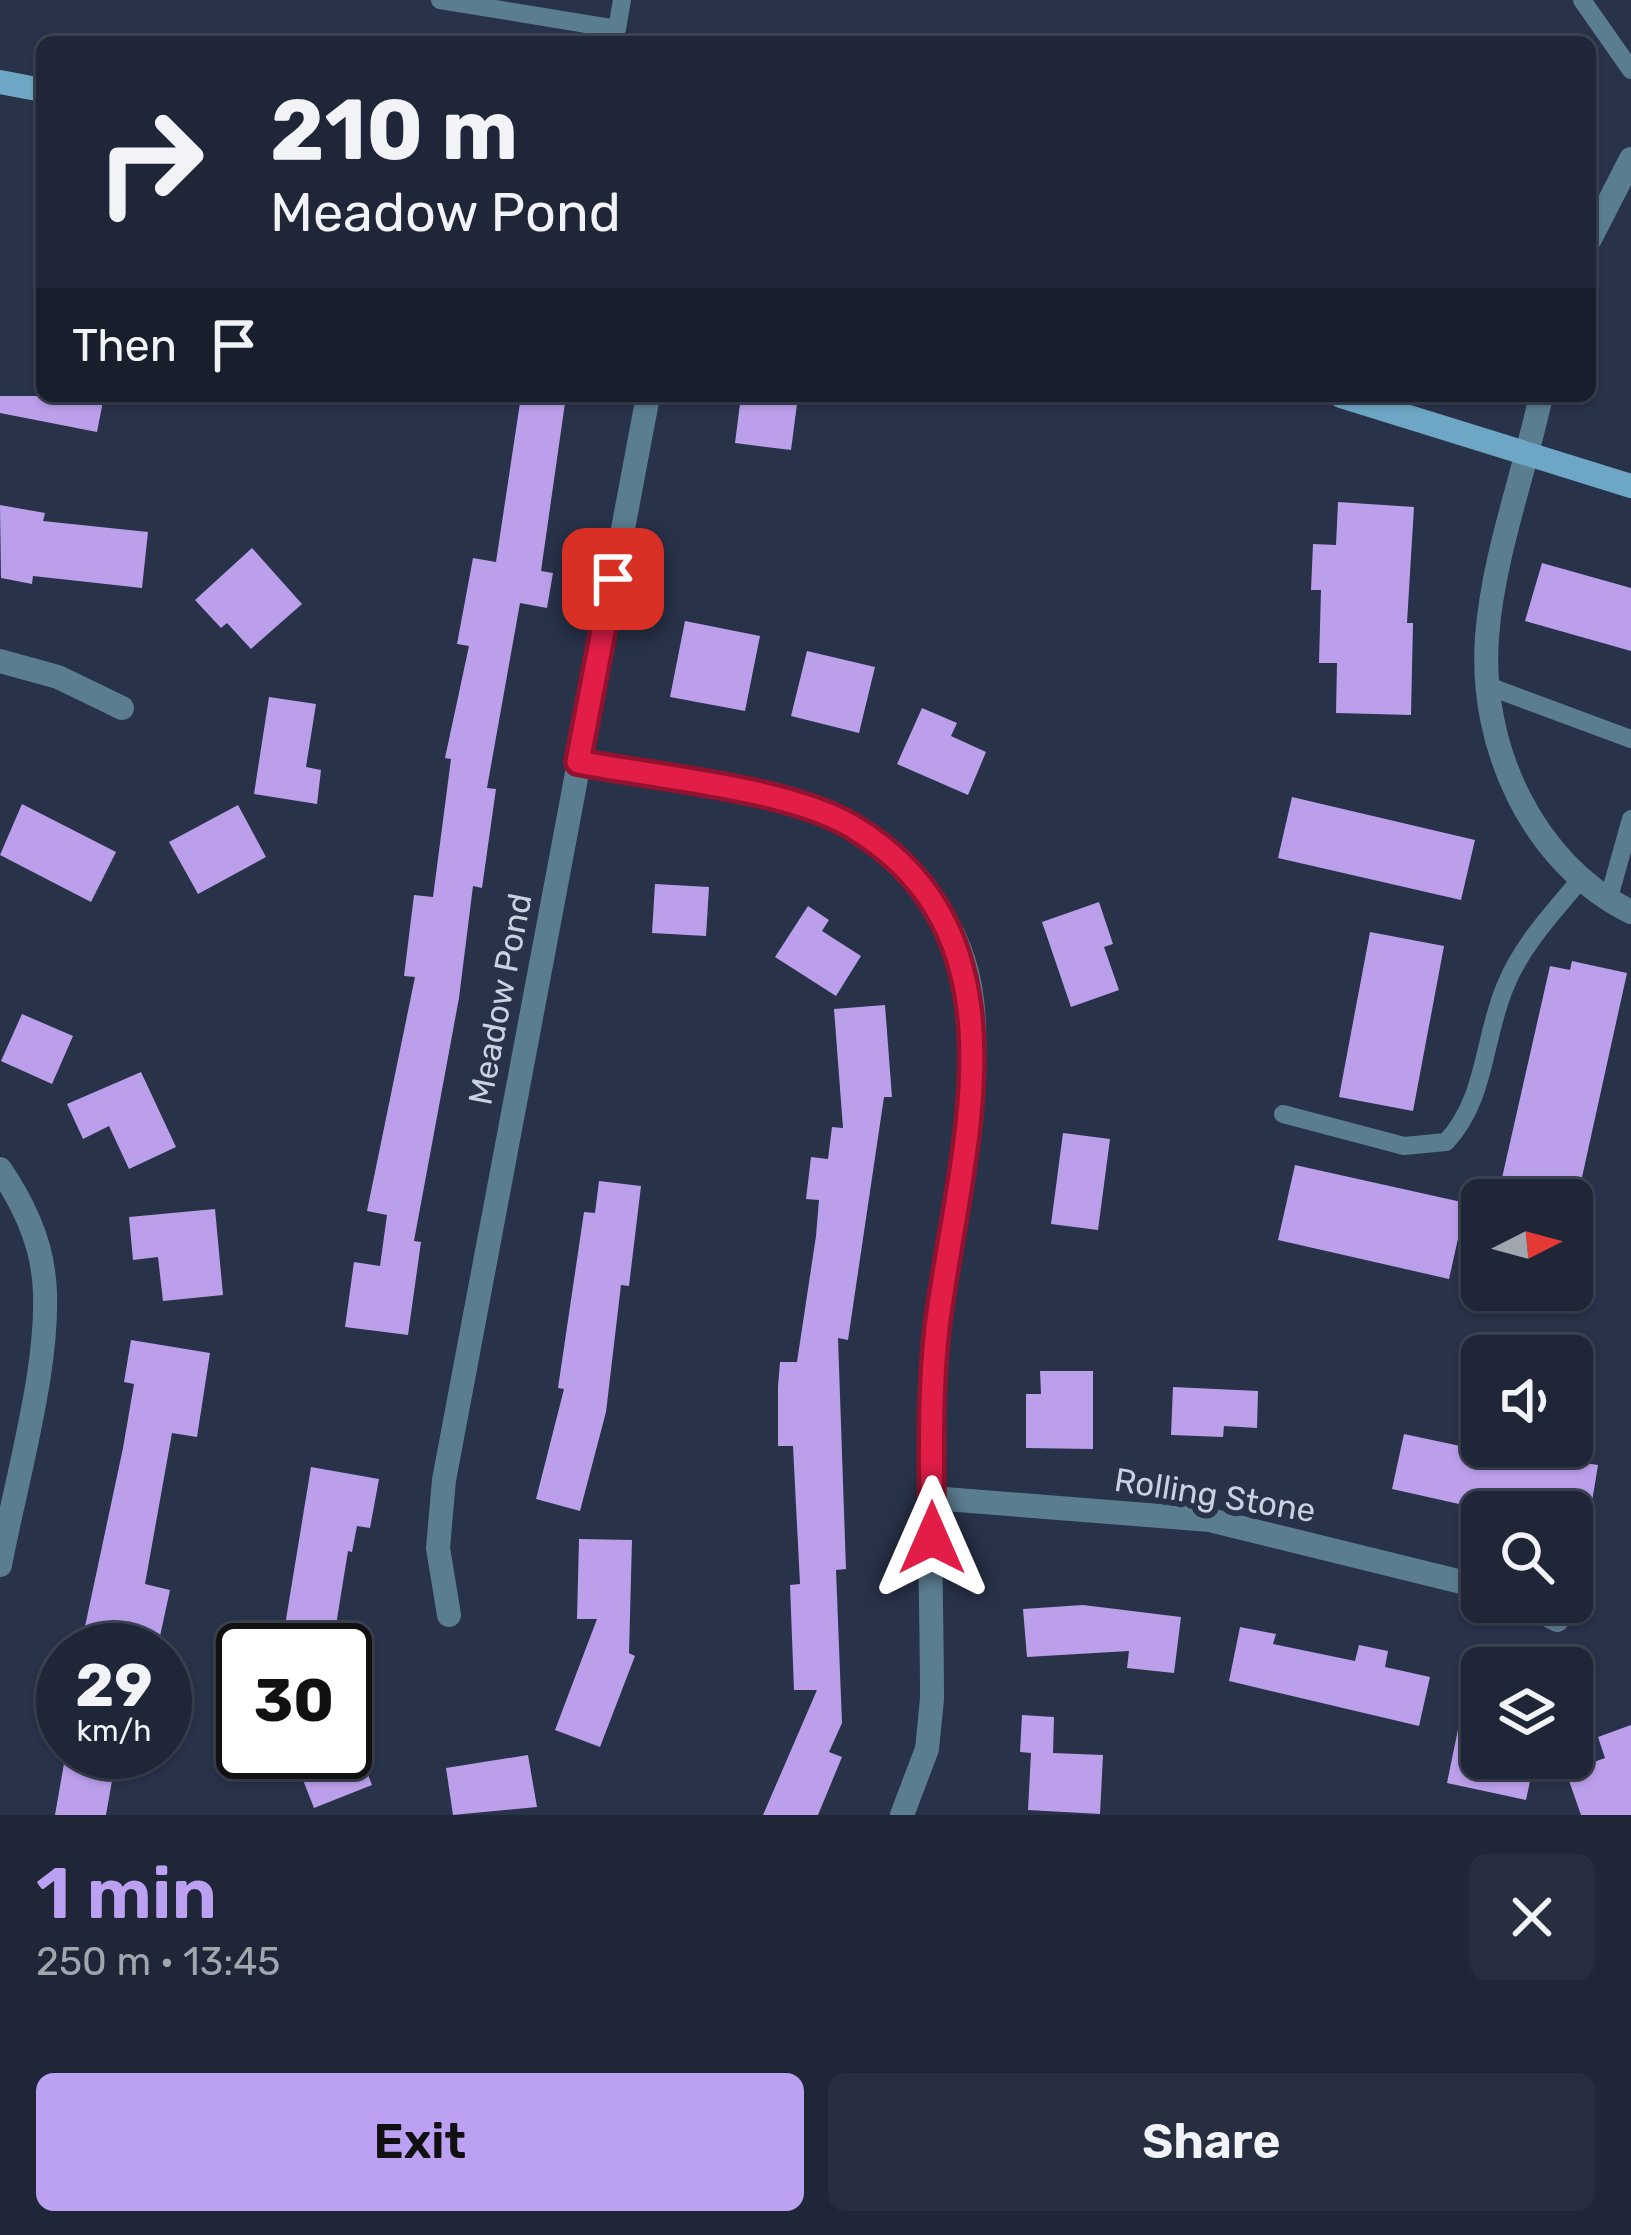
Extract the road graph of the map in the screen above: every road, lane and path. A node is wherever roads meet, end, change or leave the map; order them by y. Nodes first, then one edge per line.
1 (440, 0) edge
2 (622, 0) edge
3 (1582, 0) edge
4 (1631, 70) edge
5 (0, 82) edge
6 (36, 89) edge
7 (1629, 169) edge
8 (1596, 228) edge
9 (647, 402) edge
10 (1361, 402) edge
11 (1540, 402) edge
12 (1529, 452) junction
13 (1631, 486) edge
14 (0, 662) edge
15 (1488, 686) junction
16 (122, 708) dead end
17 (1631, 739) edge
18 (578, 762) junction
19 (1631, 819) edge
20 (1580, 880) junction
21 (1607, 901) junction
22 (1631, 912) edge
23 (1282, 1114) dead end
24 (0, 1169) edge
25 (932, 1498) junction
26 (0, 1565) edge
27 (1461, 1582) edge
28 (449, 1616) dead end
29 (902, 1815) edge

1 - 2 lane
3 - 4 lane
5 - 6 street
7 - 8 street
9 - 18 street, Meadow Pond
10 - 12 street
11 - 12 street
12 - 13 street
12 - 15 street
14 - 16 street
15 - 17 lane
15 - 20 street
18 - 25 street
18 - 28 street, Meadow Pond
19 - 21 lane
20 - 21 street
20 - 23 lane
21 - 22 street
24 - 26 street
25 - 27 street, Rolling Stone
25 - 29 street

